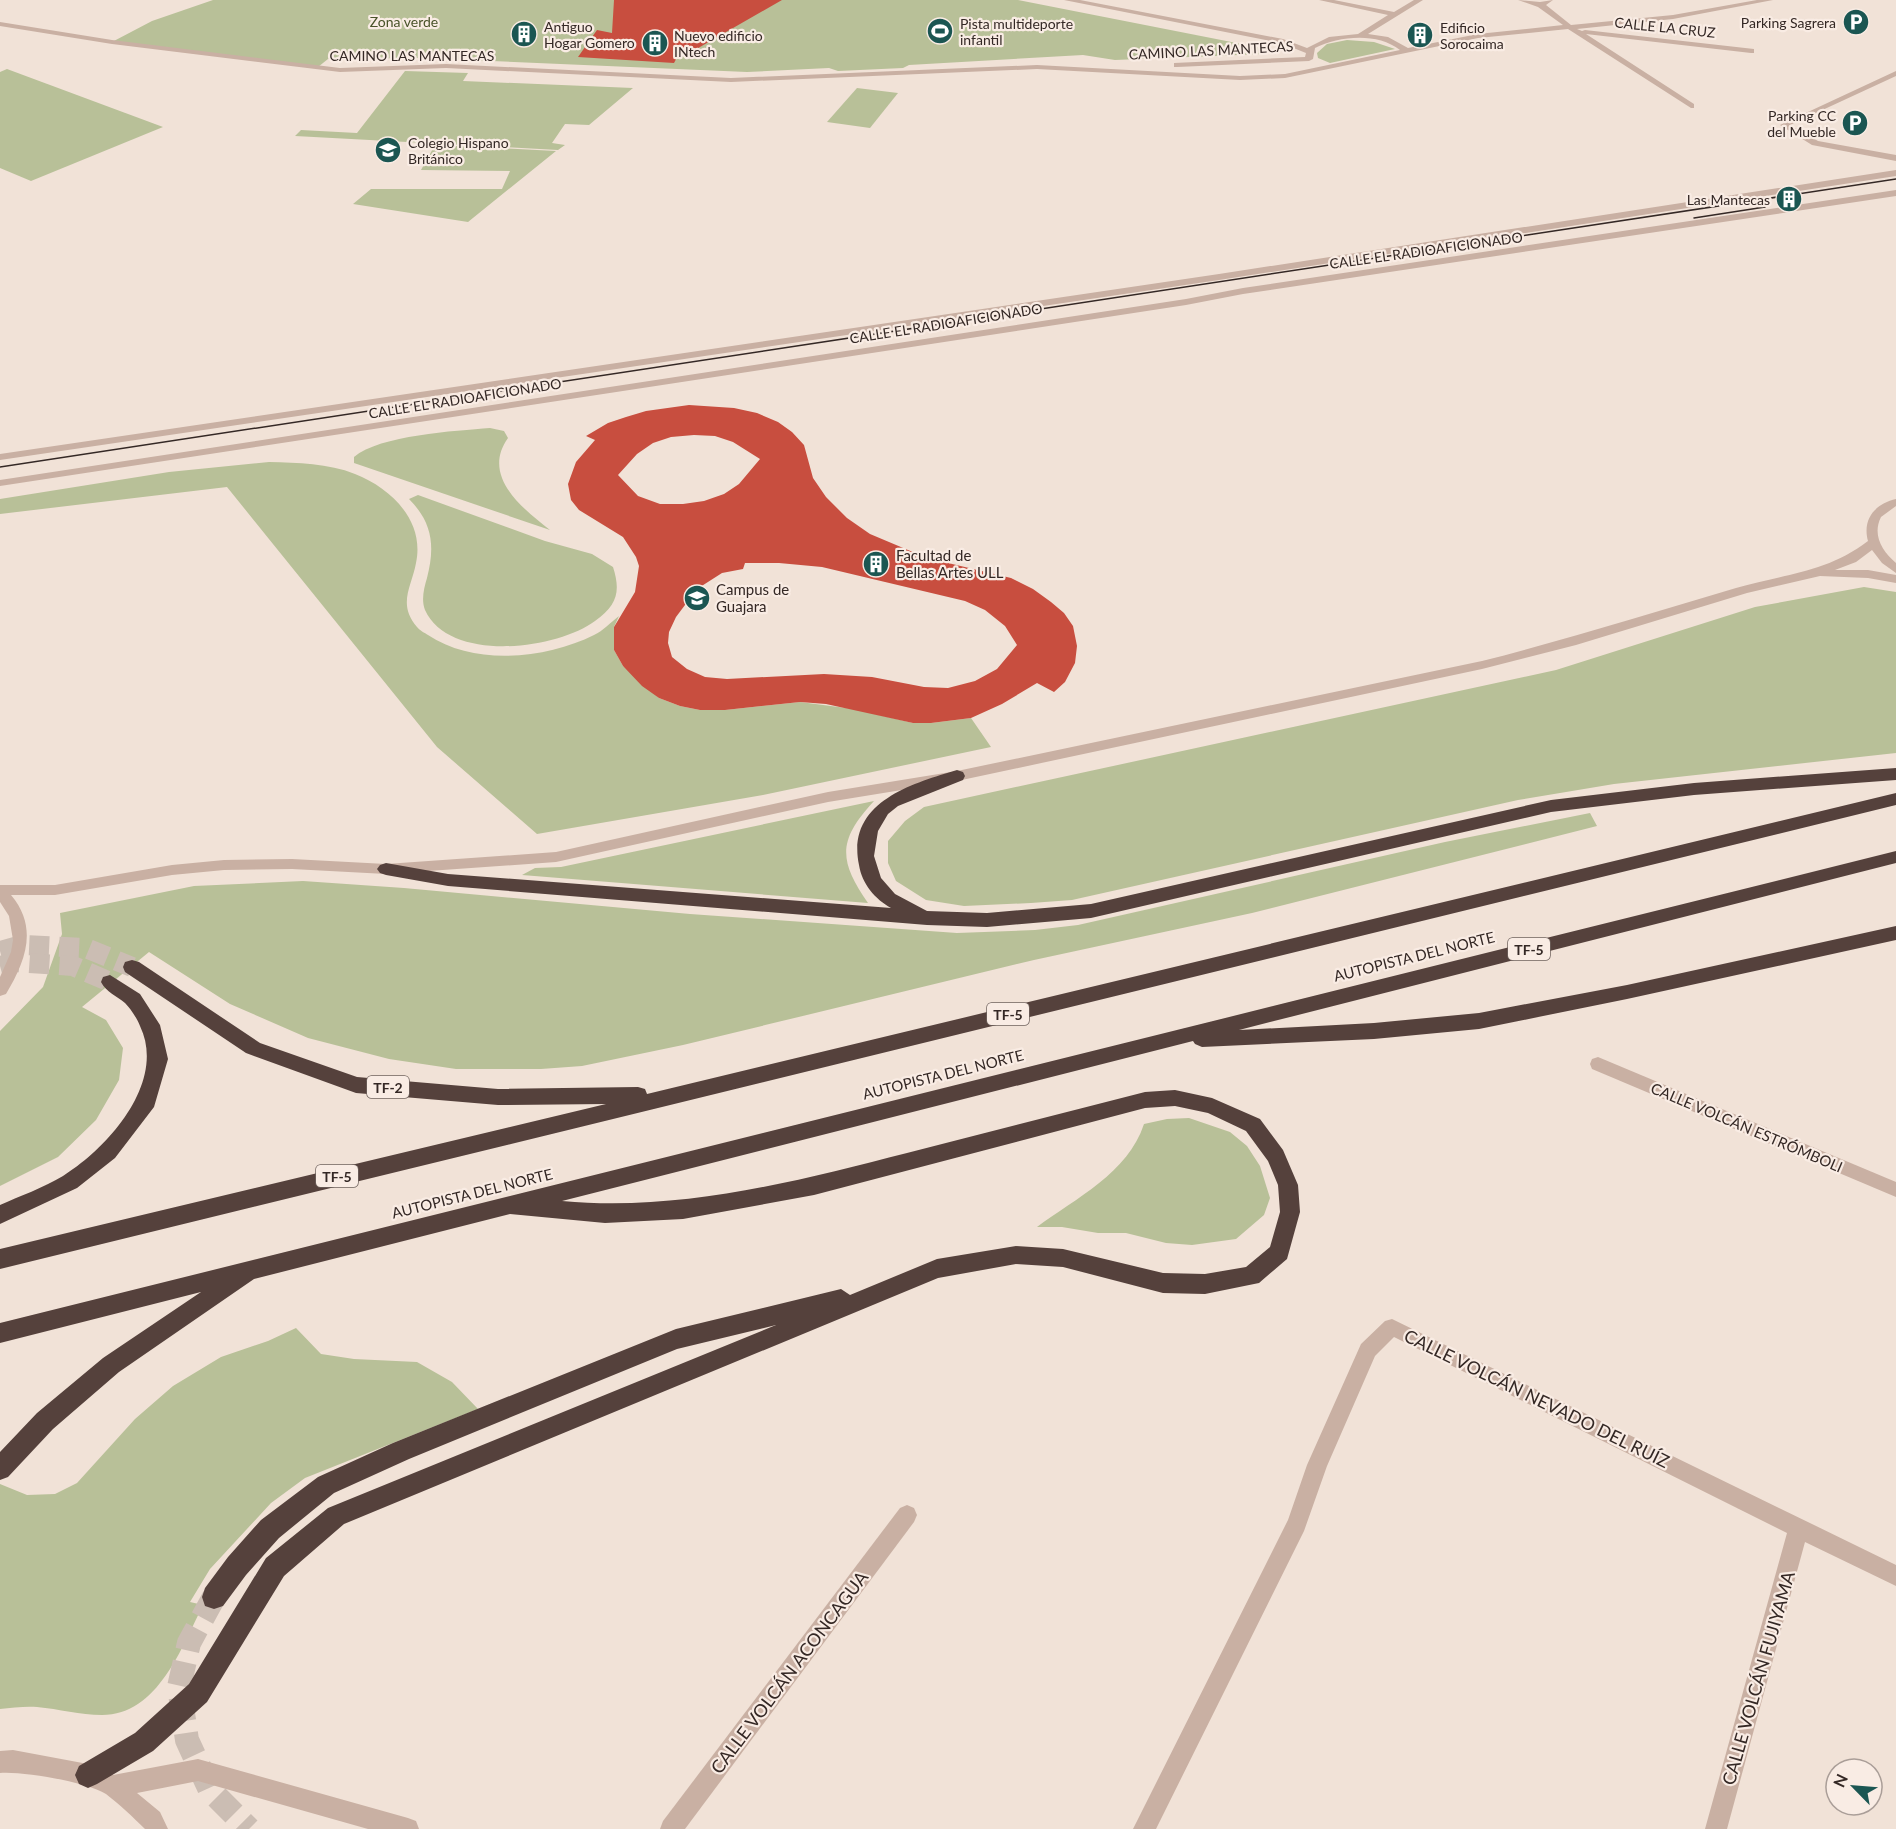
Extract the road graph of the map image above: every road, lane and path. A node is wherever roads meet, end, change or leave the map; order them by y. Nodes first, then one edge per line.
1 (1068, 0) edge
2 (1323, 0) edge
3 (1419, 0) edge
4 (1522, 0) edge
5 (1768, 0) edge
6 (1545, 2) edge
7 (1714, 2) dead end
8 (1736, 3) edge
9 (1394, 14) junction
10 (0, 24) edge
11 (1568, 26) junction
12 (1576, 32) junction
13 (1359, 36) junction
14 (1283, 41) junction
15 (1318, 42) junction
16 (1399, 43) junction
17 (1427, 47) junction
18 (1751, 51) dead end
19 (1404, 52) junction
20 (1309, 55) junction
21 (1114, 69) junction
22 (1325, 69) junction
23 (1896, 73) edge
24 (1692, 106) dead end
25 (1896, 158) edge
26 (1896, 173) edge
27 (1896, 193) edge
28 (0, 458) edge
29 (0, 483) edge
30 (1896, 502) edge
31 (1873, 543) junction
32 (1896, 568) edge
33 (1815, 574) junction
34 (1896, 579) edge
35 (1896, 774) edge
36 (957, 776) junction
37 (1896, 799) edge
38 (1896, 857) edge
39 (386, 869) junction
40 (0, 891) edge
41 (927, 918) junction
42 (1896, 933) edge
43 (132, 967) tunnel mouth
44 (110, 982) tunnel mouth
45 (0, 990) edge
46 (1161, 1041) junction
47 (1598, 1064) dead end
48 (673, 1094) junction
49 (1896, 1190) edge
50 (509, 1205) junction
51 (0, 1215) edge
52 (0, 1258) edge
53 (257, 1267) junction
54 (895, 1286) junction
55 (0, 1333) edge
56 (0, 1469) edge
57 (907, 1515) dead end
58 (1799, 1527) junction
59 (1896, 1576) edge
60 (214, 1597) tunnel mouth
61 (0, 1762) edge
62 (88, 1775) junction
63 (113, 1786) junction
64 (157, 1829) edge
65 (408, 1829) edge
66 (671, 1829) edge
67 (1144, 1829) edge
68 (1716, 1829) edge

1 - 14 street
2 - 9 street
3 - 9 street
4 - 6 street
5 - 8 street, CAMINO LAS MANTECAS
6 - 11 street
7 - 8 street
8 - 11 street, CAMINO LAS MANTECAS
9 - 13 street
10 - 21 street, CAMINO LAS MANTECAS
11 - 12 street
11 - 17 street, CAMINO LAS MANTECAS
12 - 18 street, CALLE LA CRUZ
12 - 24 street
13 - 15 street
13 - 16 street, CAMINO LAS MANTECAS
14 - 15 street
14 - 20 street
15 - 20 street
16 - 17 street, CAMINO LAS MANTECAS
16 - 19 street
17 - 19 street, CAMINO LAS MANTECAS
19 - 22 street, CAMINO LAS MANTECAS
20 - 21 street, CAMINO LAS MANTECAS
20 - 22 street
21 - 22 street, CAMINO LAS MANTECAS
23 - 25 street
26 - 28 street, CALLE EL RADIOAFICIONADO
27 - 29 street, CALLE EL RADIOAFICIONADO
30 - 31 street
31 - 32 street
31 - 33 street
33 - 34 street
33 - 36 street
35 - 41 highway
36 - 39 street
36 - 41 highway
37 - 48 highway, TF-5
38 - 46 highway, AUTOPISTA DEL NORTE / TF-5
39 - 40 street
39 - 41 highway
40 - 45 street
42 - 46 highway
43 - 48 highway, TF-2
44 - 51 highway
46 - 50 highway, AUTOPISTA DEL NORTE / TF-5
47 - 49 street, CALLE VOLCÁN ESTRÓMBOLI
48 - 52 highway, TF-5
50 - 53 highway, AUTOPISTA DEL NORTE / TF-5
50 - 54 highway
53 - 55 highway, AUTOPISTA DEL NORTE / TF-5
53 - 56 highway
54 - 60 highway
54 - 62 highway
57 - 66 street, CALLE VOLCÁN ACONCAGUA
58 - 59 street, CALLE VOLCÁN NEVADO DEL RUÍZ
58 - 67 street, CALLE VOLCÁN NEVADO DEL RUÍZ
58 - 68 street, CALLE VOLCÁN FUJIYAMA
61 - 62 street
62 - 63 street
63 - 64 street
63 - 65 street

